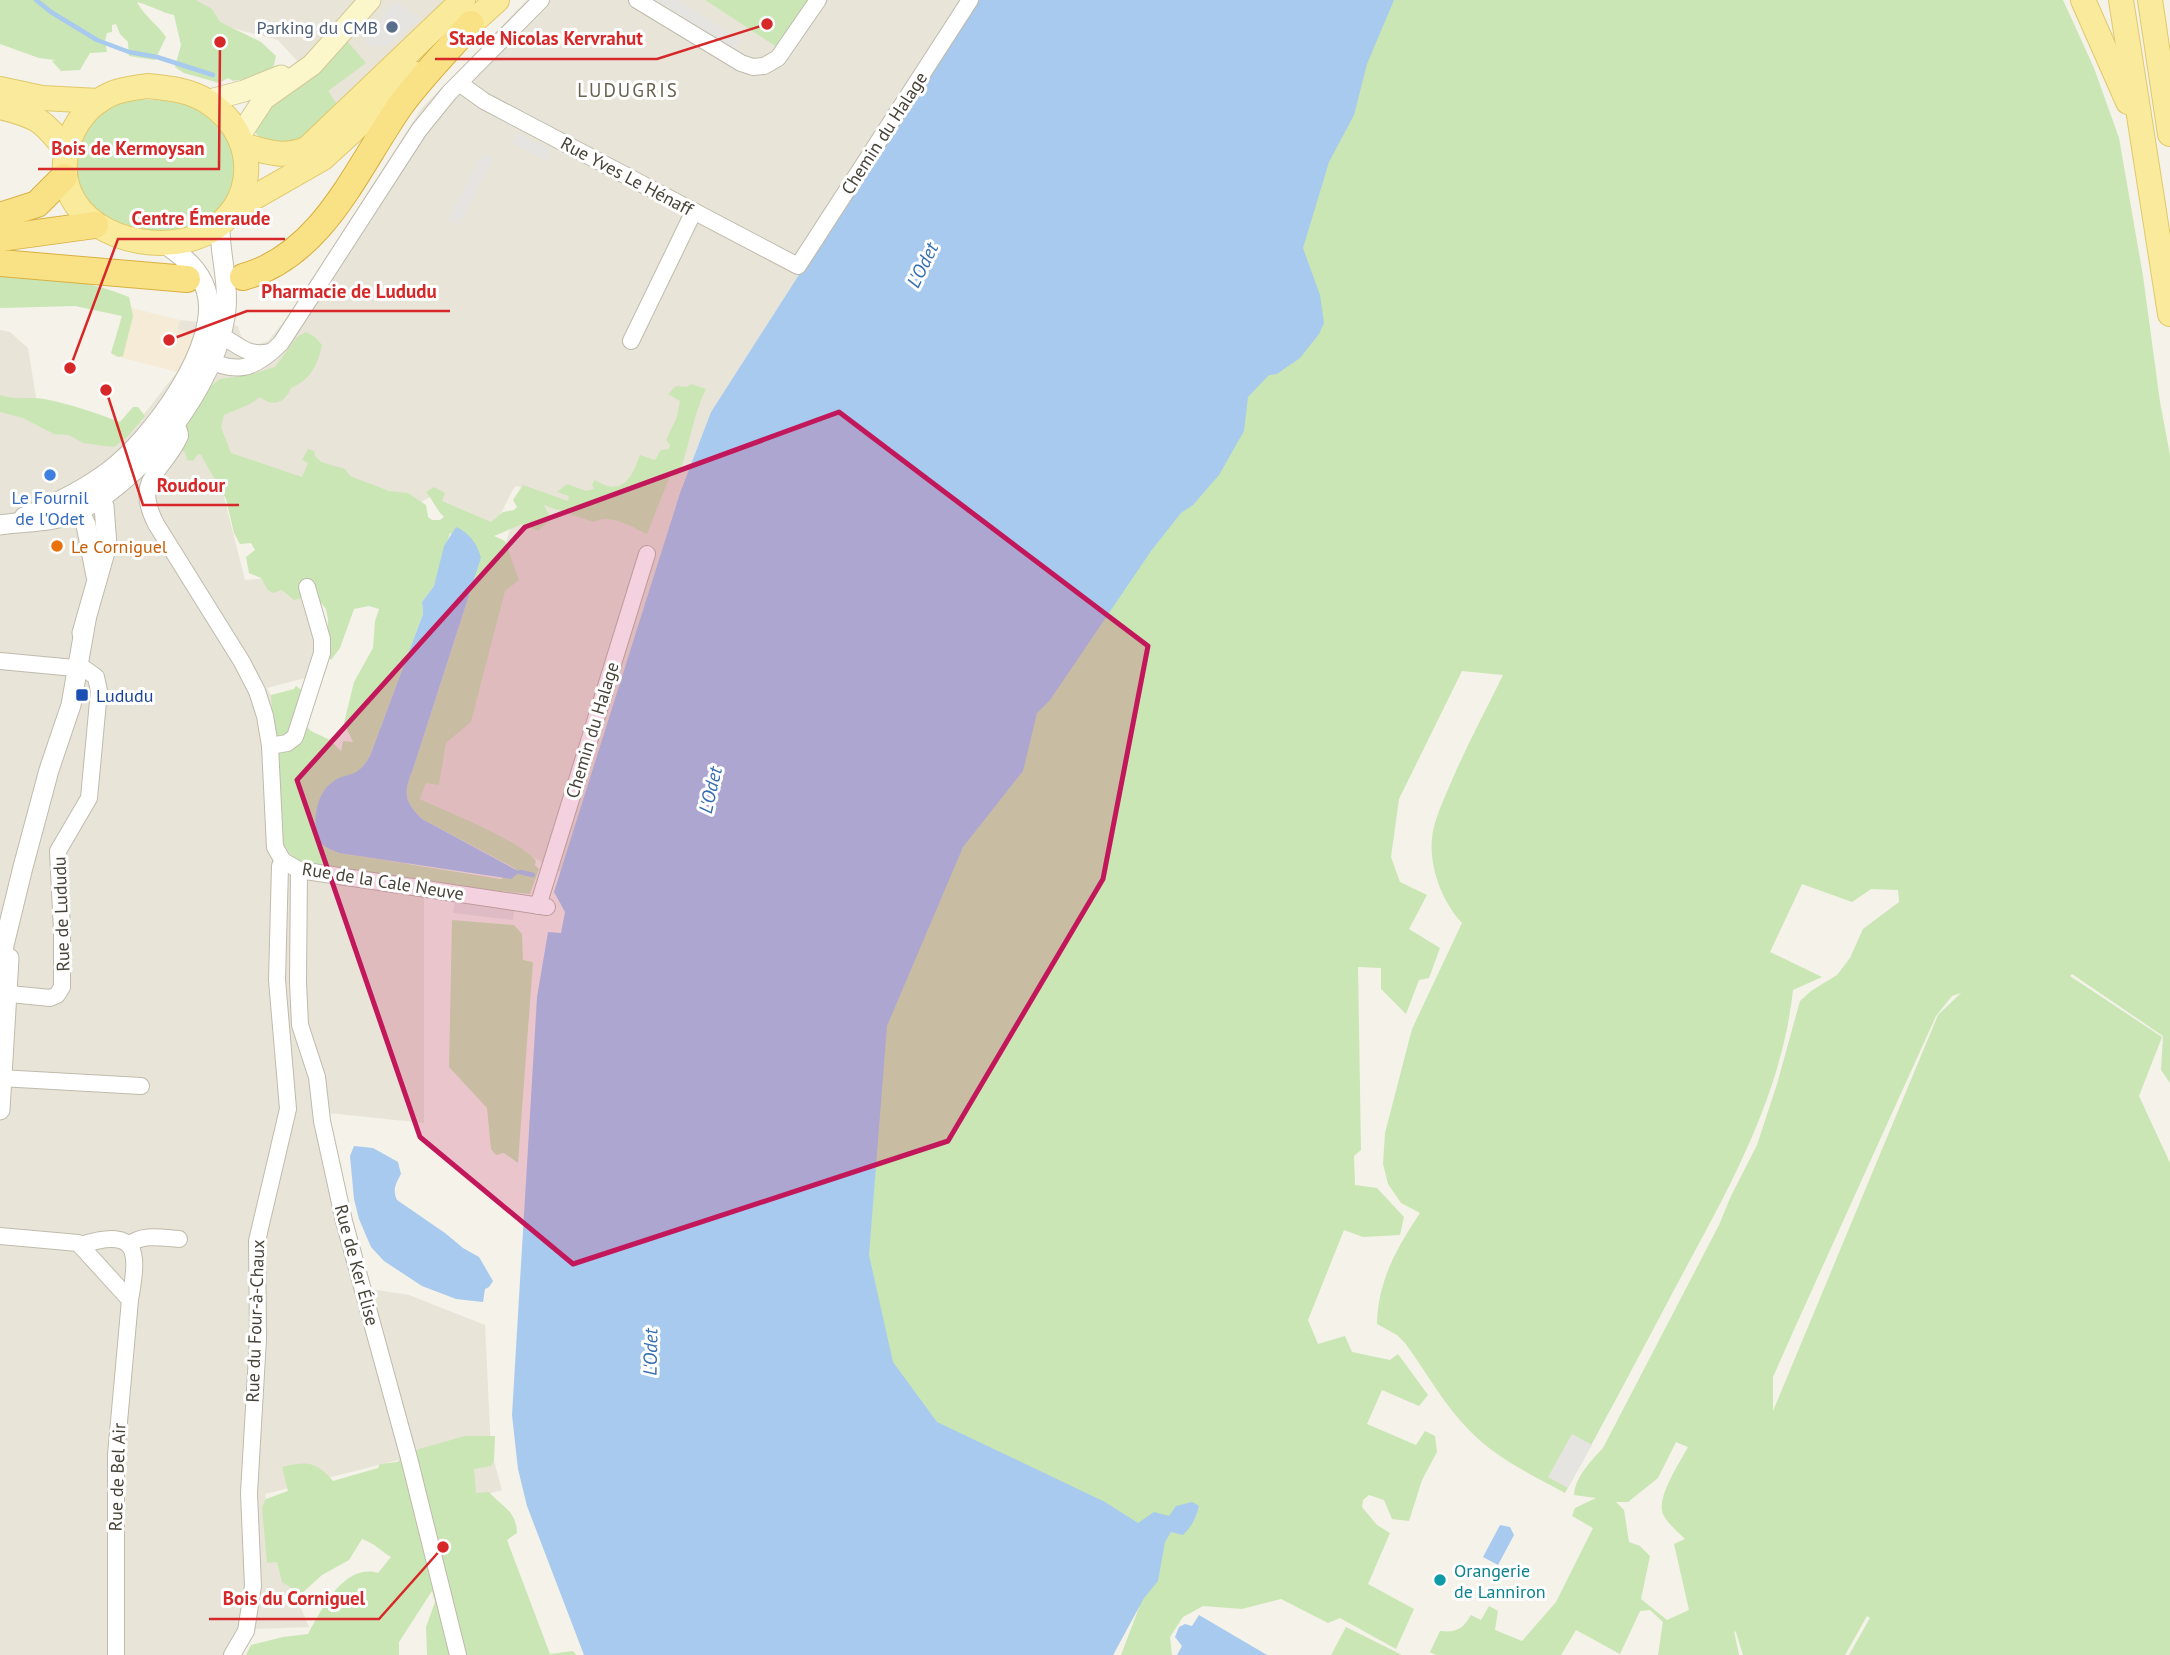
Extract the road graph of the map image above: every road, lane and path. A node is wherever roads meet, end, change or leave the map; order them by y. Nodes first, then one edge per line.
1 (370, 0) edge
2 (497, 0) edge
3 (541, 0) edge
4 (638, 0) edge
5 (818, 0) edge
6 (970, 0) edge
7 (2083, 0) edge
8 (2121, 0) edge
9 (2150, 0) edge
10 (467, 12) edge
11 (337, 37) junction
12 (459, 83) junction
13 (0, 89) edge
14 (99, 101) junction
15 (206, 101) junction
16 (0, 107) edge
17 (2141, 131) junction
18 (2170, 134) edge
19 (241, 141) junction
20 (66, 150) junction
21 (64, 177) junction
22 (694, 211) junction
23 (0, 216) edge
24 (227, 216) junction
25 (95, 225) junction
26 (0, 239) edge
27 (164, 243) junction
28 (0, 263) edge
29 (798, 266) joint
30 (243, 277) dead end
31 (187, 279) dead end
32 (2170, 314) edge
33 (221, 336) junction
34 (631, 341) dead end
35 (272, 351) junction
36 (204, 359) junction
37 (166, 422) junction
38 (95, 491) junction
39 (76, 502) junction
40 (3, 524) edge
41 (647, 554) dead end
42 (96, 579) junction
43 (307, 587) dead end
44 (0, 661) edge
45 (74, 667) junction
46 (270, 746) junction
47 (283, 861) junction
48 (299, 870) junction
49 (543, 906) joint
50 (10, 921) junction
51 (0, 970) edge
52 (4, 994) edge
53 (1, 1078) edge
54 (141, 1086) dead end
55 (0, 1110) edge
56 (0, 1236) edge
57 (178, 1239) dead end
58 (81, 1245) junction
59 (129, 1245) junction
60 (130, 1300) junction
61 (116, 1655) edge
62 (232, 1655) edge
63 (458, 1655) edge

1 - 11 main road
2 - 10 main road
3 - 12 street
4 - 5 street
6 - 29 street, Chemin du Halage
7 - 17 main road
8 - 17 main road
9 - 18 main road
10 - 19 main road
10 - 24 main road
10 - 30 highway
11 - 15 main road
11 - 19 main road
12 - 22 street, Rue Yves Le Hénaff
12 - 35 street
13 - 14 main road
14 - 15 main road
14 - 20 main road
15 - 19 main road
16 - 20 main road
17 - 32 main road
19 - 24 main road
20 - 21 main road
21 - 23 highway
21 - 25 main road
22 - 29 street, Rue Yves Le Hénaff
22 - 34 street
24 - 27 main road
24 - 33 street
25 - 26 highway
25 - 27 main road
27 - 33 street
28 - 31 highway
33 - 35 street
33 - 36 street
35 - 36 street
36 - 37 street
36 - 37 street
37 - 38 street
37 - 46 street, Rue de la Cale Neuve
38 - 39 street
38 - 42 street
39 - 40 street
39 - 42 street
41 - 49 street, Chemin du Halage
42 - 45 street
43 - 46 street
44 - 45 street
45 - 50 street
45 - 52 street, Rue de Lududu
46 - 47 street, Rue de la Cale Neuve
47 - 48 street, Rue de la Cale Neuve
47 - 62 street, Rue du Four-à-Chaux
48 - 49 street, Rue de la Cale Neuve
48 - 63 street, Rue de Ker Élise
50 - 51 street
50 - 52 street
52 - 53 street
53 - 54 street
53 - 55 street
56 - 58 street
57 - 59 street
58 - 59 street
58 - 60 street
59 - 60 street, Rue de Bel Air
60 - 61 street, Rue de Bel Air

